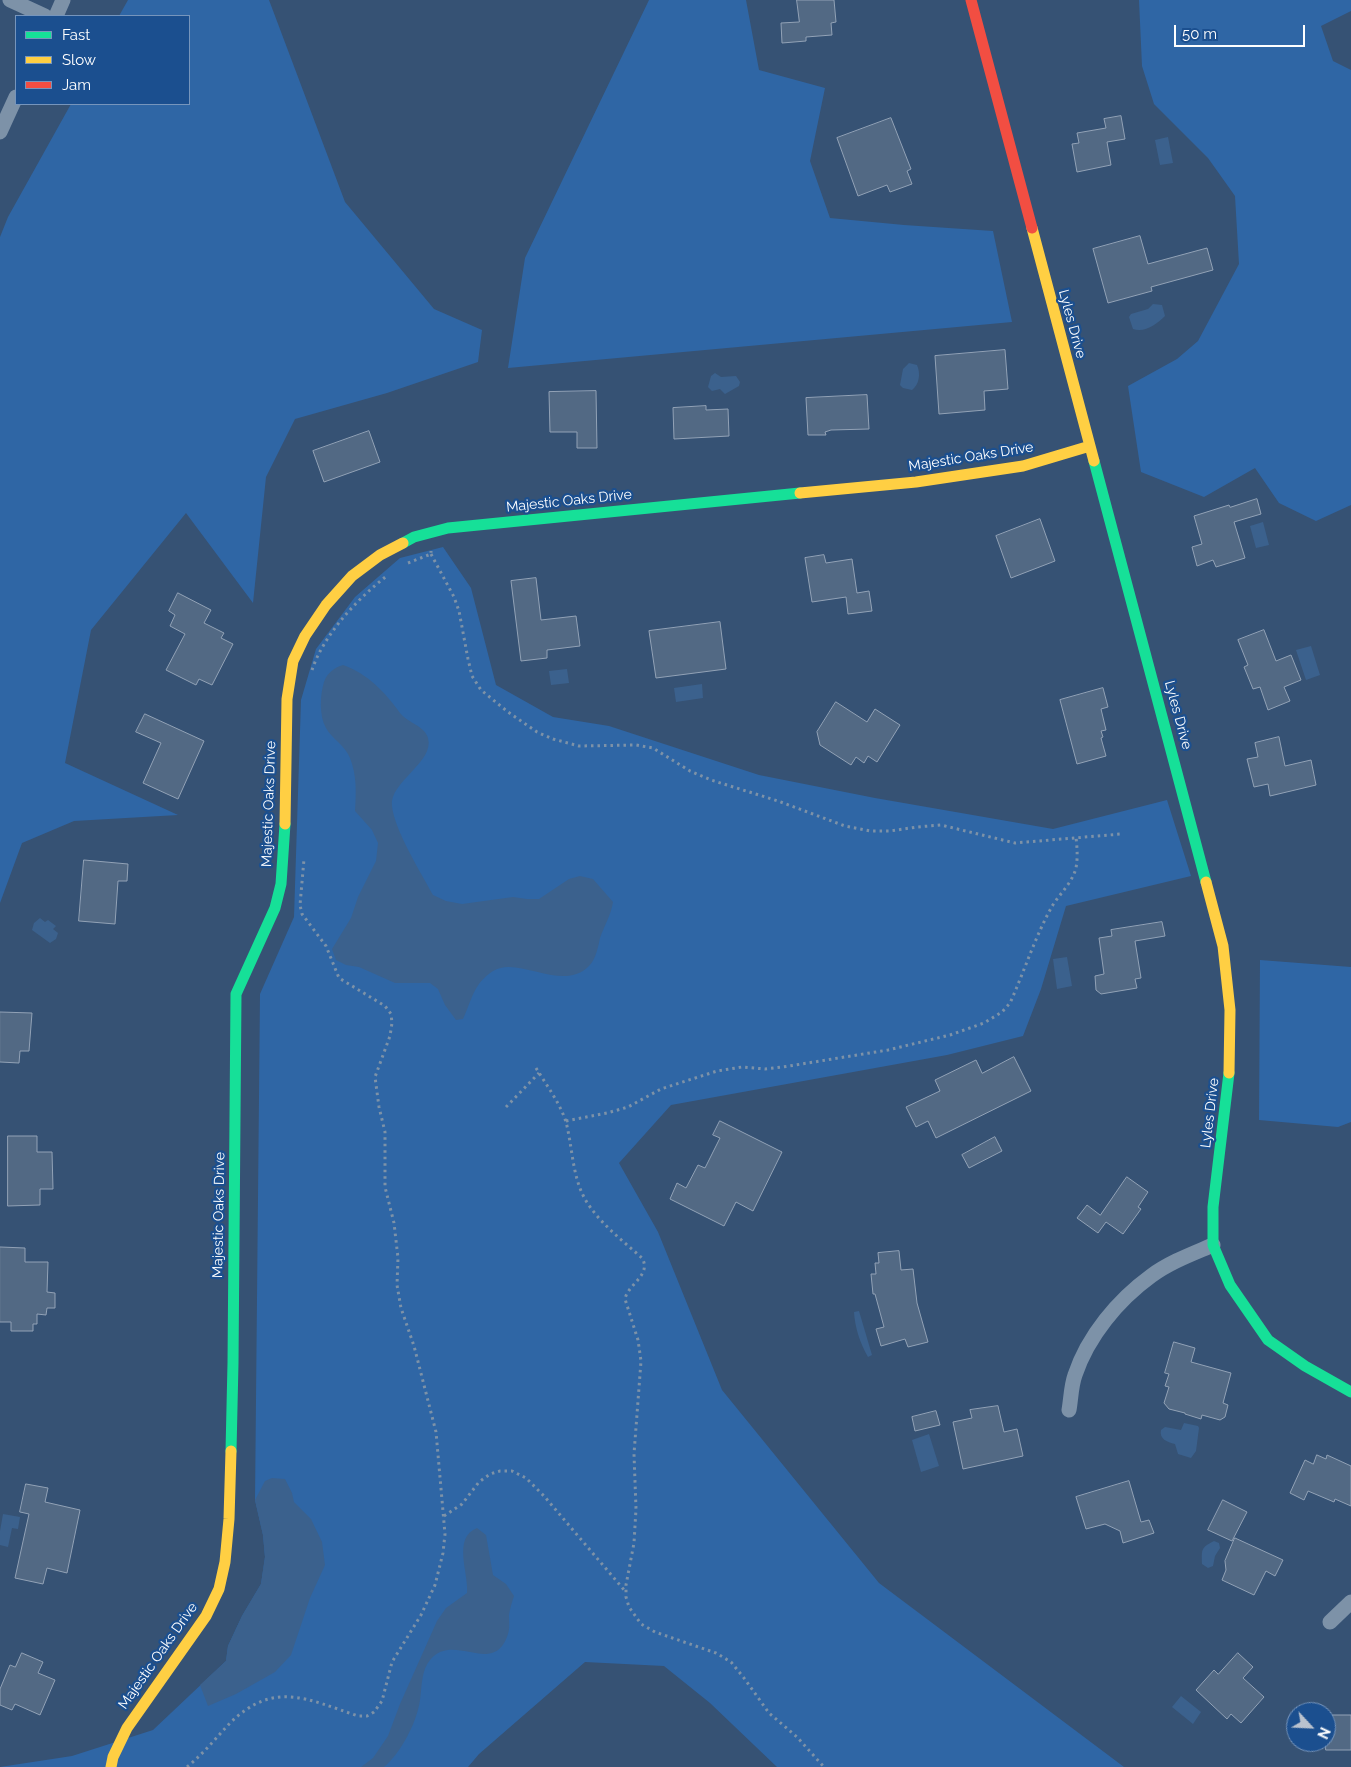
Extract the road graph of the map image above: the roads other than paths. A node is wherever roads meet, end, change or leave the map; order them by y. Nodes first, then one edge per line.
1 (10, 0) edge
2 (64, 0) edge
3 (971, 0) edge
4 (43, 15) edge
5 (56, 15) edge
6 (15, 99) edge
7 (0, 132) edge
8 (1090, 446) junction
9 (1213, 1245) junction
10 (1351, 1392) edge
11 (1069, 1410) dead end
12 (1351, 1602) edge
13 (1330, 1622) dead end
14 (111, 1767) edge

1 - 4 street
2 - 5 street
3 - 8 street, Lyles Drive
6 - 7 street
8 - 9 street, Lyles Drive
8 - 14 street, Majestic Oaks Drive
9 - 10 street, Lyles Drive
9 - 11 street
12 - 13 street

